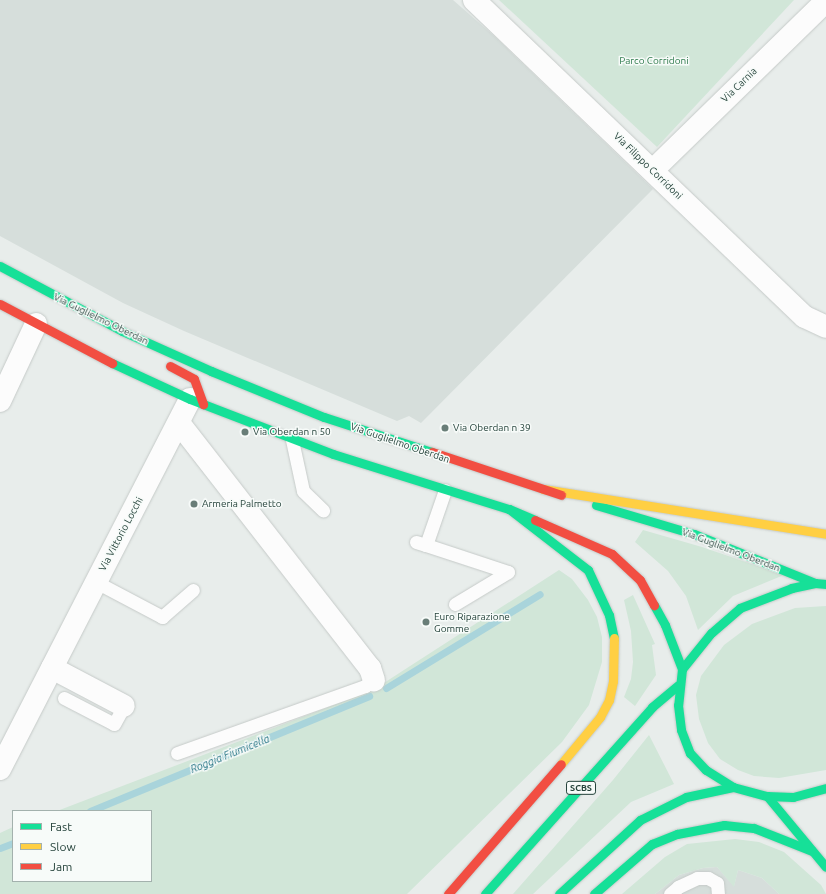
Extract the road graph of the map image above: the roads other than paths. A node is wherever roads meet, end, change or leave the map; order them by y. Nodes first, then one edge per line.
1 (474, 0) edge
2 (826, 1) edge
3 (653, 170) junction
4 (0, 266) edge
5 (0, 304) edge
6 (36, 324) junction
7 (826, 327) edge
8 (122, 331) junction
9 (142, 350) dead end
10 (159, 361) dead end
11 (0, 401) edge
12 (197, 402) junction
13 (179, 423) junction
14 (292, 440) junction
15 (543, 489) junction
16 (445, 490) junction
17 (509, 509) junction
18 (323, 510) dead end
19 (826, 534) edge
20 (96, 582) junction
21 (814, 583) junction
22 (826, 584) edge
23 (193, 590) dead end
24 (455, 604) dead end
25 (52, 668) junction
26 (682, 669) junction
27 (374, 680) joint
28 (678, 685) junction
29 (64, 698) dead end
30 (124, 706) joint
31 (177, 753) dead end
32 (0, 769) edge
33 (733, 787) junction
34 (826, 788) edge
35 (767, 796) junction
36 (812, 851) junction
37 (826, 867) edge
38 (448, 894) edge
39 (485, 894) edge
40 (559, 894) edge
41 (594, 894) edge
42 (670, 894) edge
43 (718, 894) edge

1 - 3 street, Via Filippo Corridoni
2 - 3 street, Via Carnia
3 - 7 street, Via Filippo Corridoni
4 - 8 main road, Via Guglielmo Oberdan
5 - 6 main road
6 - 11 street
6 - 12 main road
8 - 9 main road
8 - 15 main road, Via Guglielmo Oberdan
10 - 12 main road
12 - 13 street, Via Vittorio Locchi
12 - 14 main road
13 - 20 street, Via Vittorio Locchi
13 - 27 street
14 - 16 main road
14 - 18 lane
15 - 19 main road
15 - 21 main road, Via Guglielmo Oberdan
16 - 17 main road
16 - 24 lane
17 - 26 main road
17 - 38 main road
20 - 23 lane
20 - 25 street, Via Vittorio Locchi
21 - 22 main road
21 - 26 main road
25 - 30 street
25 - 32 street, Via Vittorio Locchi
26 - 28 main road
27 - 31 lane
28 - 33 main road
28 - 39 main road, SCBS
29 - 30 lane
33 - 35 main road
33 - 40 main road
34 - 35 main road
35 - 36 main road
36 - 37 main road
36 - 41 main road
42 - 43 lane

